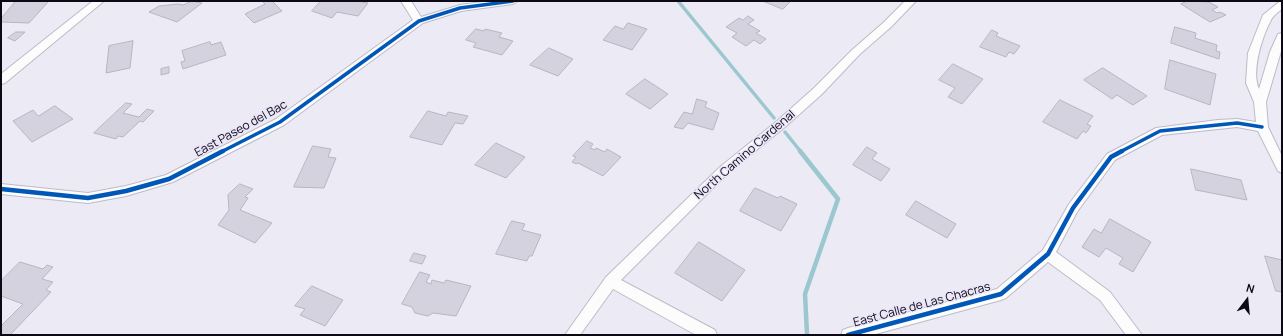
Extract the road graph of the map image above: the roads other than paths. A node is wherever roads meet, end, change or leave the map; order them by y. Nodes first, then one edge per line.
1 (99, 1) edge
2 (406, 1) edge
3 (513, 1) edge
4 (911, 1) edge
5 (1282, 4) edge
6 (420, 21) junction
7 (1282, 36) edge
8 (1, 80) edge
9 (1260, 102) junction
10 (1262, 127) junction
11 (1282, 168) edge
12 (1, 189) edge
13 (1048, 254) junction
14 (612, 281) junction
15 (572, 335) edge
16 (710, 335) edge
17 (848, 335) edge
18 (1135, 335) edge

1 - 8 street
2 - 6 street
3 - 6 street, East Paseo del Bac
4 - 14 street, North Camino Cardenal
5 - 9 street
6 - 12 street, East Paseo del Bac
7 - 9 street
9 - 10 street
10 - 11 street
10 - 13 street, East Calle de Las Chacras
13 - 17 street, East Calle de Las Chacras
13 - 18 street
14 - 15 street, North Camino Cardenal
14 - 16 street

